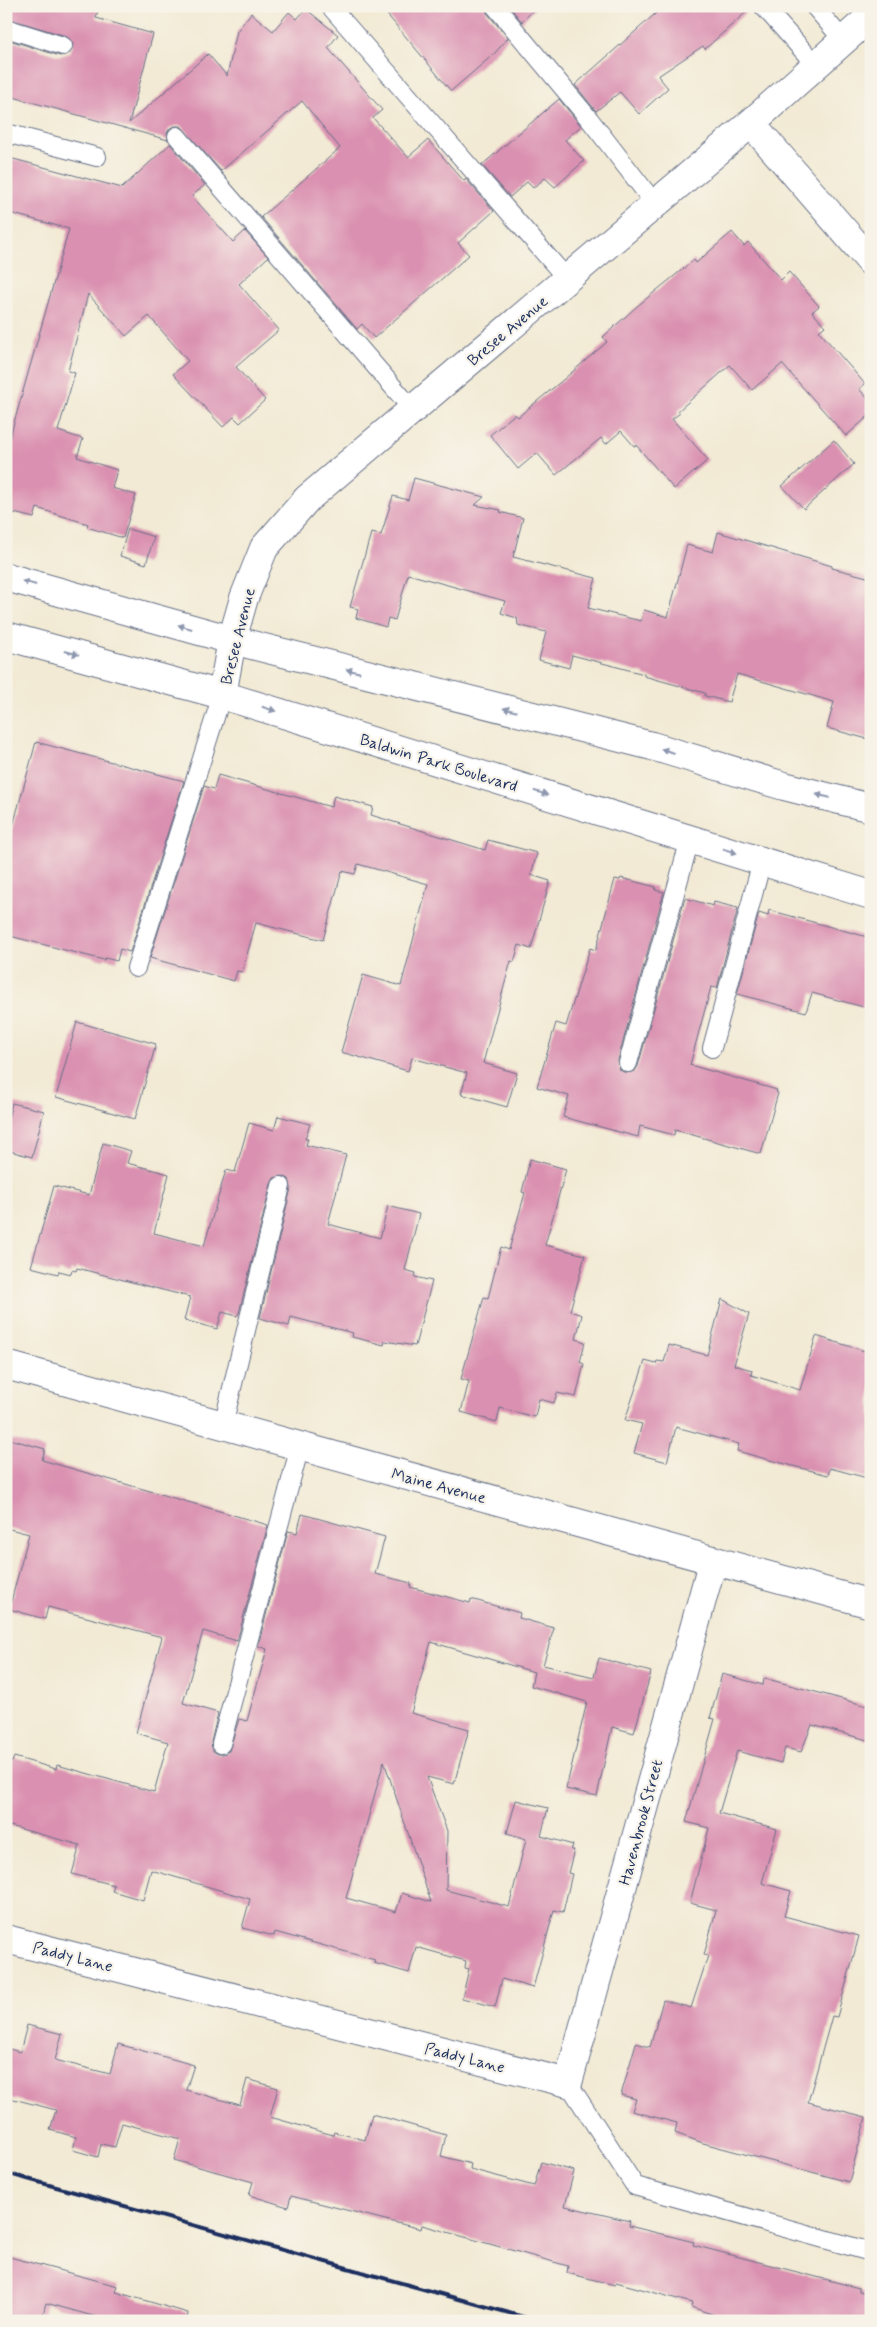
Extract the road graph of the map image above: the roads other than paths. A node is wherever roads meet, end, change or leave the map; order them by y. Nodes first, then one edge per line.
1 (330, 6) edge
2 (495, 6) edge
3 (762, 6) edge
4 (814, 6) edge
5 (871, 16) edge
6 (6, 28) edge
7 (843, 40) junction
8 (63, 46) dead end
9 (816, 65) junction
10 (751, 122) junction
11 (6, 133) edge
12 (177, 136) dead end
13 (97, 157) dead end
14 (655, 204) junction
15 (871, 262) edge
16 (568, 279) junction
17 (413, 410) junction
18 (6, 577) edge
19 (6, 636) edge
20 (232, 640) junction
21 (222, 695) junction
22 (871, 808) edge
23 (690, 839) junction
24 (762, 861) junction
25 (871, 895) edge
26 (136, 968) dead end
27 (712, 1048) dead end
28 (628, 1063) dead end
29 (281, 1186) dead end
30 (6, 1366) edge
31 (224, 1425) junction
32 (300, 1446) junction
33 (712, 1560) junction
34 (871, 1604) edge
35 (221, 1744) dead end
36 (6, 1939) edge
37 (568, 2083) junction
38 (871, 2252) edge

1 - 16 lane
2 - 14 lane
3 - 9 lane
4 - 7 lane
5 - 7 street, Bresee Avenue
6 - 8 lane
7 - 9 street, Bresee Avenue
9 - 10 street, Bresee Avenue
10 - 14 street, Bresee Avenue
10 - 15 street
11 - 13 lane
12 - 17 lane
14 - 16 street, Bresee Avenue
16 - 17 street, Bresee Avenue
17 - 20 street, Bresee Avenue
20 -> 18 street
19 -> 21 street, Baldwin Park Boulevard
20 - 21 street, Bresee Avenue
22 -> 20 street
21 -> 23 street, Baldwin Park Boulevard
21 - 26 lane
23 -> 24 street, Baldwin Park Boulevard
23 - 28 lane
24 - 25 street, Baldwin Park Boulevard
24 - 27 lane
29 - 31 lane
30 - 31 street, Maine Avenue
31 - 32 street, Maine Avenue
32 - 33 street, Maine Avenue
32 - 35 lane
33 - 34 street, Maine Avenue
33 - 37 street, Havenbrook Street
36 - 37 street, Paddy Lane
37 - 38 lane

